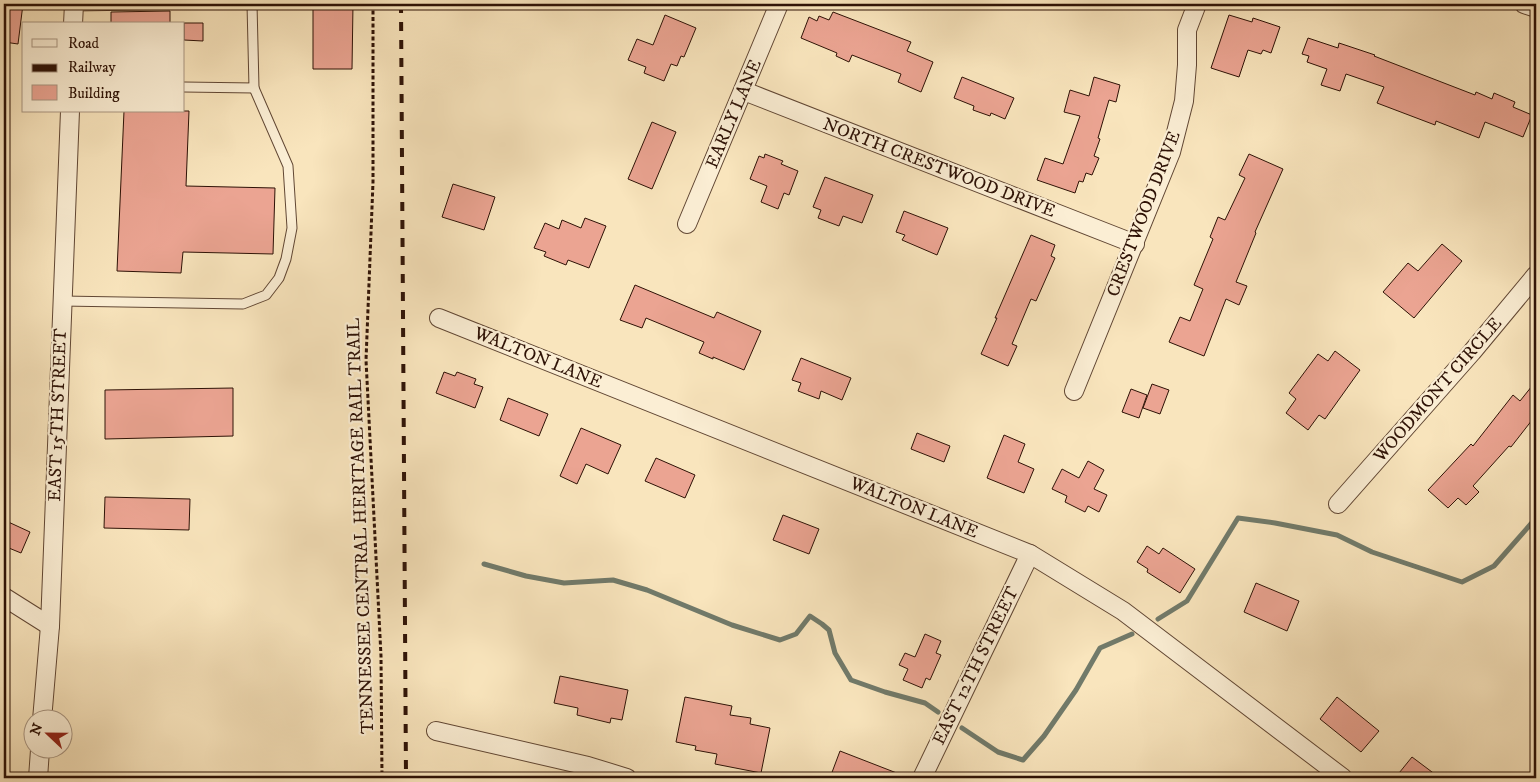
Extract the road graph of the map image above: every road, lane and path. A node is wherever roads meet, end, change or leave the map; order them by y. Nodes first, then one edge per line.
1 (207, 4) edge
2 (252, 4) edge
3 (372, 4) edge
4 (780, 4) edge
5 (1197, 4) edge
6 (1524, 4) edge
7 (74, 5) edge
8 (1536, 8) edge
9 (73, 22) edge
10 (185, 87) edge
11 (254, 88) junction
12 (744, 91) junction
13 (70, 112) edge
14 (687, 224) dead end
15 (1135, 244) junction
16 (1536, 275) edge
17 (62, 302) junction
18 (439, 318) dead end
19 (1074, 391) dead end
20 (1338, 504) dead end
21 (1030, 554) junction
22 (4, 597) edge
23 (50, 626) junction
24 (43, 710) edge
25 (436, 731) dead end
26 (39, 760) edge
27 (38, 778) edge
28 (382, 778) edge
29 (627, 778) edge
30 (922, 778) edge
31 (1343, 778) edge

1 - 7 lane
2 - 11 lane
3 - 28 path, TENNESSEE CENTRAL HERITAGE RAIL TRAIL
4 - 12 street, EARLY LANE
5 - 15 street, CRESTWOOD DRIVE
6 - 8 street
7 - 9 street
10 - 11 lane
11 - 17 lane
12 - 14 street, EARLY LANE
12 - 15 street, NORTH CRESTWOOD DRIVE
13 - 17 street, EAST 15TH STREET
15 - 19 street, CRESTWOOD DRIVE
16 - 20 street, WOODMONT CIRCLE
17 - 23 street, EAST 15TH STREET
18 - 21 street, WALTON LANE
21 - 30 street, EAST 12TH STREET
21 - 31 street, WALTON LANE
22 - 23 street
23 - 24 street, EAST 15TH STREET
25 - 29 street
26 - 27 street

